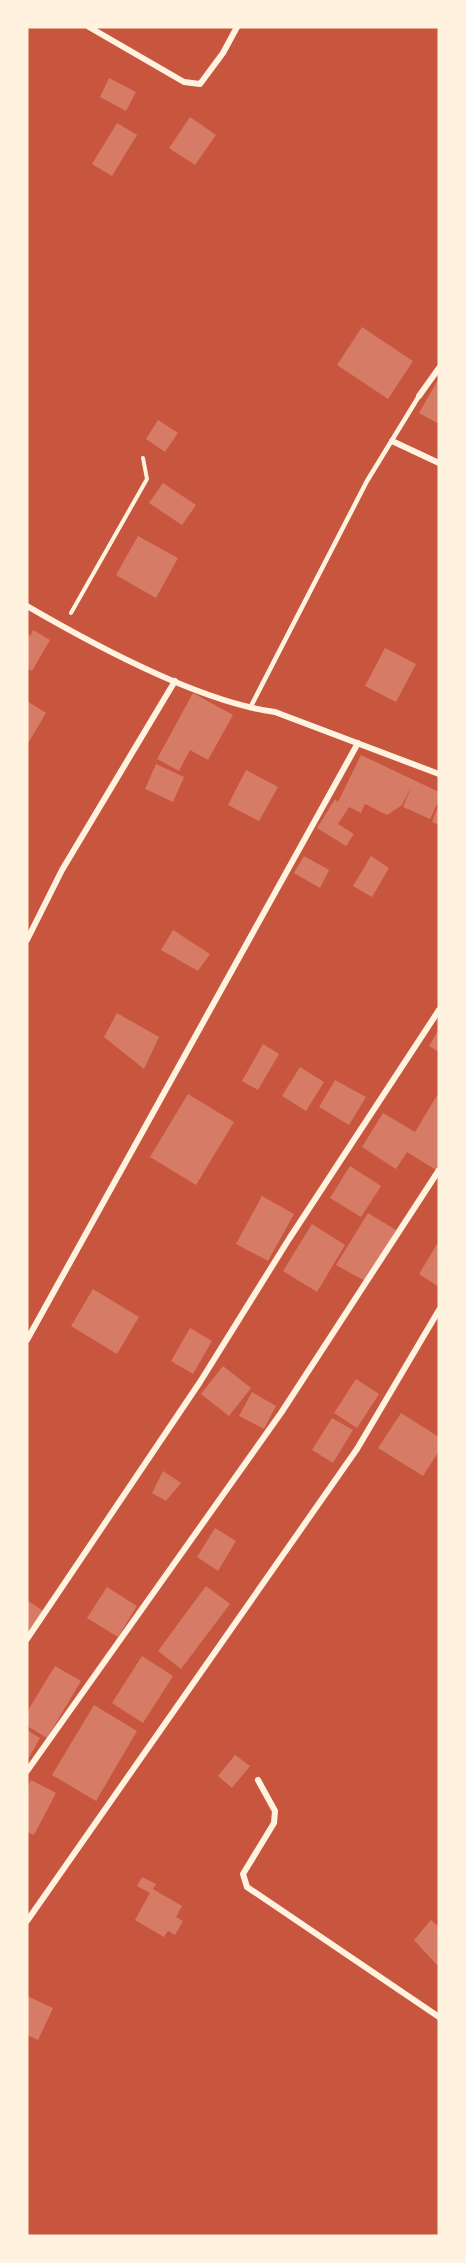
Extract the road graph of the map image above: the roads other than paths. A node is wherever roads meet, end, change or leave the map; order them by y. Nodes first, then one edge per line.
1 (89, 27) edge
2 (237, 27) edge
3 (439, 368) edge
4 (418, 396) joint
5 (392, 441) junction
6 (439, 463) edge
7 (27, 606) edge
8 (175, 681) junction
9 (250, 709) junction
10 (358, 743) junction
11 (439, 774) edge
12 (27, 940) edge
13 (439, 1010) edge
14 (439, 1170) edge
15 (439, 1310) edge
16 (27, 1340) edge
17 (27, 1639) edge
18 (27, 1771) edge
19 (258, 1780) dead end
20 (27, 1921) edge
21 (439, 2017) edge

1 - 2 street
3 - 4 street
4 - 5 lane
5 - 6 street
5 - 9 lane
7 - 8 street
8 - 9 street
8 - 12 street
9 - 10 street
10 - 11 street
10 - 16 street
13 - 17 street
14 - 18 street
15 - 20 street
19 - 21 street

